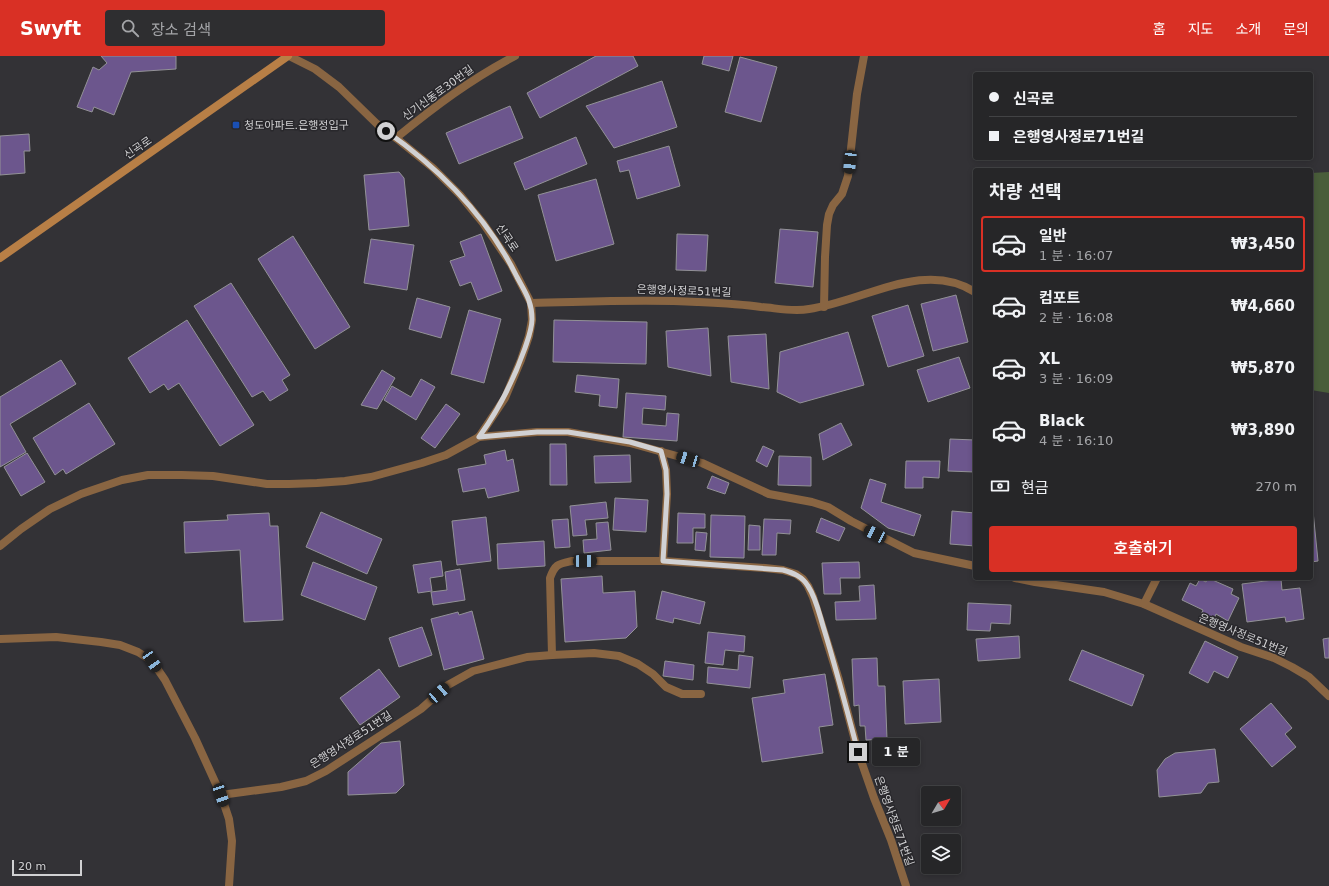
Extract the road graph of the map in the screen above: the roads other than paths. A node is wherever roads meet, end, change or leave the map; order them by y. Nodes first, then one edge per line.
1 (288, 56) edge
2 (515, 56) edge
3 (864, 56) edge
4 (396, 138) junction
5 (0, 258) edge
6 (973, 291) edge
7 (531, 303) junction
8 (824, 307) junction
9 (479, 437) junction
10 (661, 451) junction
11 (0, 546) edge
12 (663, 561) junction
13 (973, 566) edge
14 (1025, 580) edge
15 (1156, 580) edge
16 (1144, 604) junction
17 (0, 639) edge
18 (552, 655) junction
19 (701, 694) dead end
20 (1329, 696) edge
21 (221, 795) junction
22 (229, 886) edge
23 (906, 886) edge

1 - 4 lane, 신곡로
1 - 5 street, 신곡로
2 - 4 lane, 신기신동로30번길
3 - 8 lane
4 - 7 lane, 신곡로
6 - 8 lane, 은행영사정로51번길
7 - 8 lane, 은행영사정로51번길
7 - 9 lane
9 - 10 lane
9 - 11 lane
10 - 12 lane
10 - 13 lane
12 - 18 lane, 은행영사정로71번길
12 - 23 lane, 은행영사정로71번길
14 - 16 lane, 은행영사정로51번길
15 - 16 lane
16 - 20 lane, 은행영사정로51번길
17 - 21 lane
18 - 19 lane, 은행영사정로51번길
18 - 21 lane, 은행영사정로51번길
21 - 22 lane

